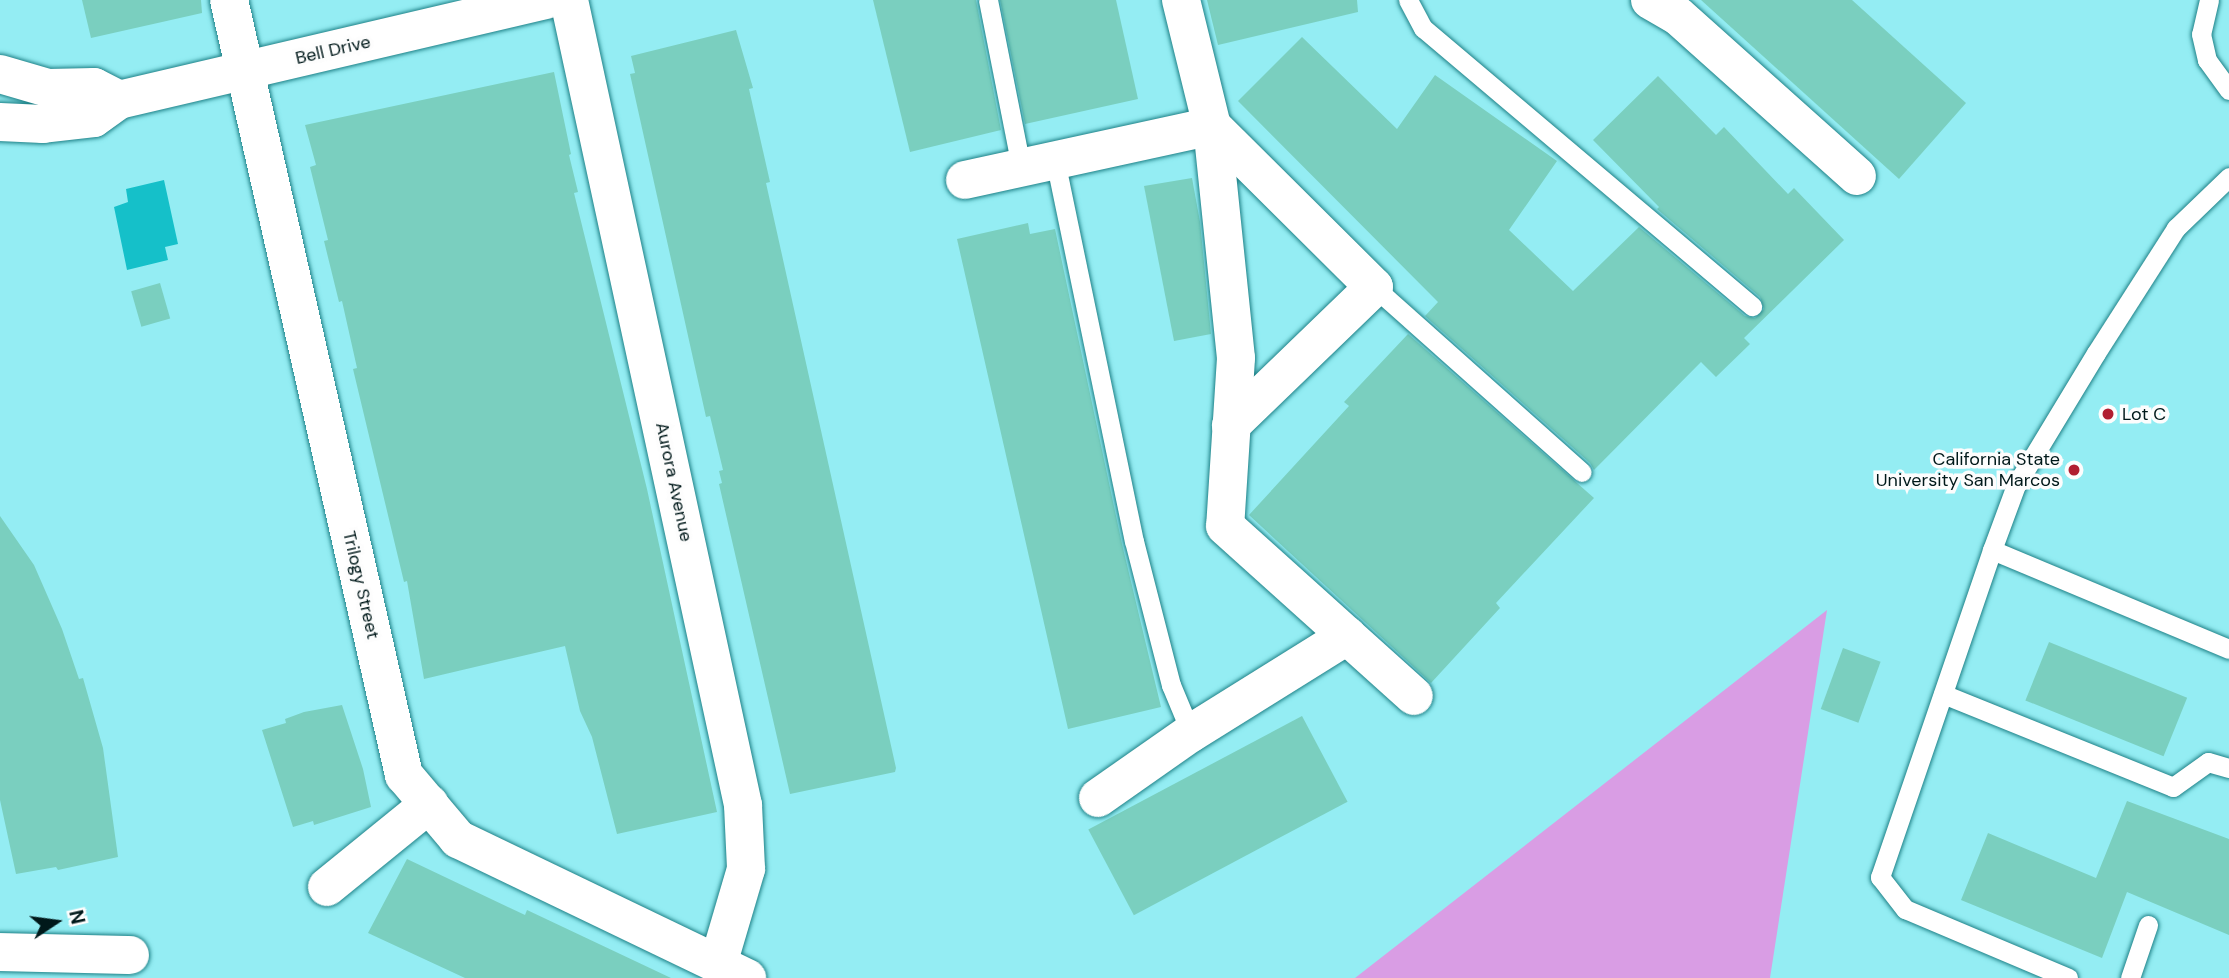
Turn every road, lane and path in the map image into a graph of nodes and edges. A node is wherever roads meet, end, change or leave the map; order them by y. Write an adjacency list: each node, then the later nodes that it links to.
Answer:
1 (229, 0): 9 (street, Trilogy Street)
2 (546, 0): 9 (street, Bell Drive)
3 (569, 0): 36 (street, Aurora Avenue)
4 (988, 0): 15 (lane)
5 (1181, 0): 14 (street)
6 (1408, 0): 20 (lane)
7 (1650, 0): 16 (street)
8 (2209, 0): 11 (lane)
9 (245, 71): 12 (street, Bell Drive); 31 (street, Trilogy Street)
10 (0, 74): 12 (street)
11 (2229, 90)
12 (119, 100): 13 (street, Bell Drive)
13 (0, 122)
14 (1212, 126): 15 (street); 19 (street); 21 (street)
15 (1038, 164): 18 (street); 28 (lane)
16 (1857, 176)
17 (2229, 177): 23 (lane)
18 (965, 180)
19 (1374, 287): 21 (street); 22 (lane)
20 (1752, 306)
21 (1231, 425): 24 (street)
22 (1583, 471)
23 (1992, 550): 25 (lane); 26 (lane)
24 (1347, 636): 27 (street); 28 (street)
25 (2229, 649)
26 (1943, 694): 29 (lane); 37 (lane)
27 (1414, 696)
28 (1191, 733): 30 (street)
29 (2229, 768)
30 (1098, 798)
31 (429, 804): 32 (street); 36 (street, Trilogy Street)
32 (327, 887)
33 (2148, 925): 38 (lane)
34 (0, 952): 35 (street)
35 (130, 955)
36 (733, 971)
37 (2068, 978)
38 (2130, 978)

